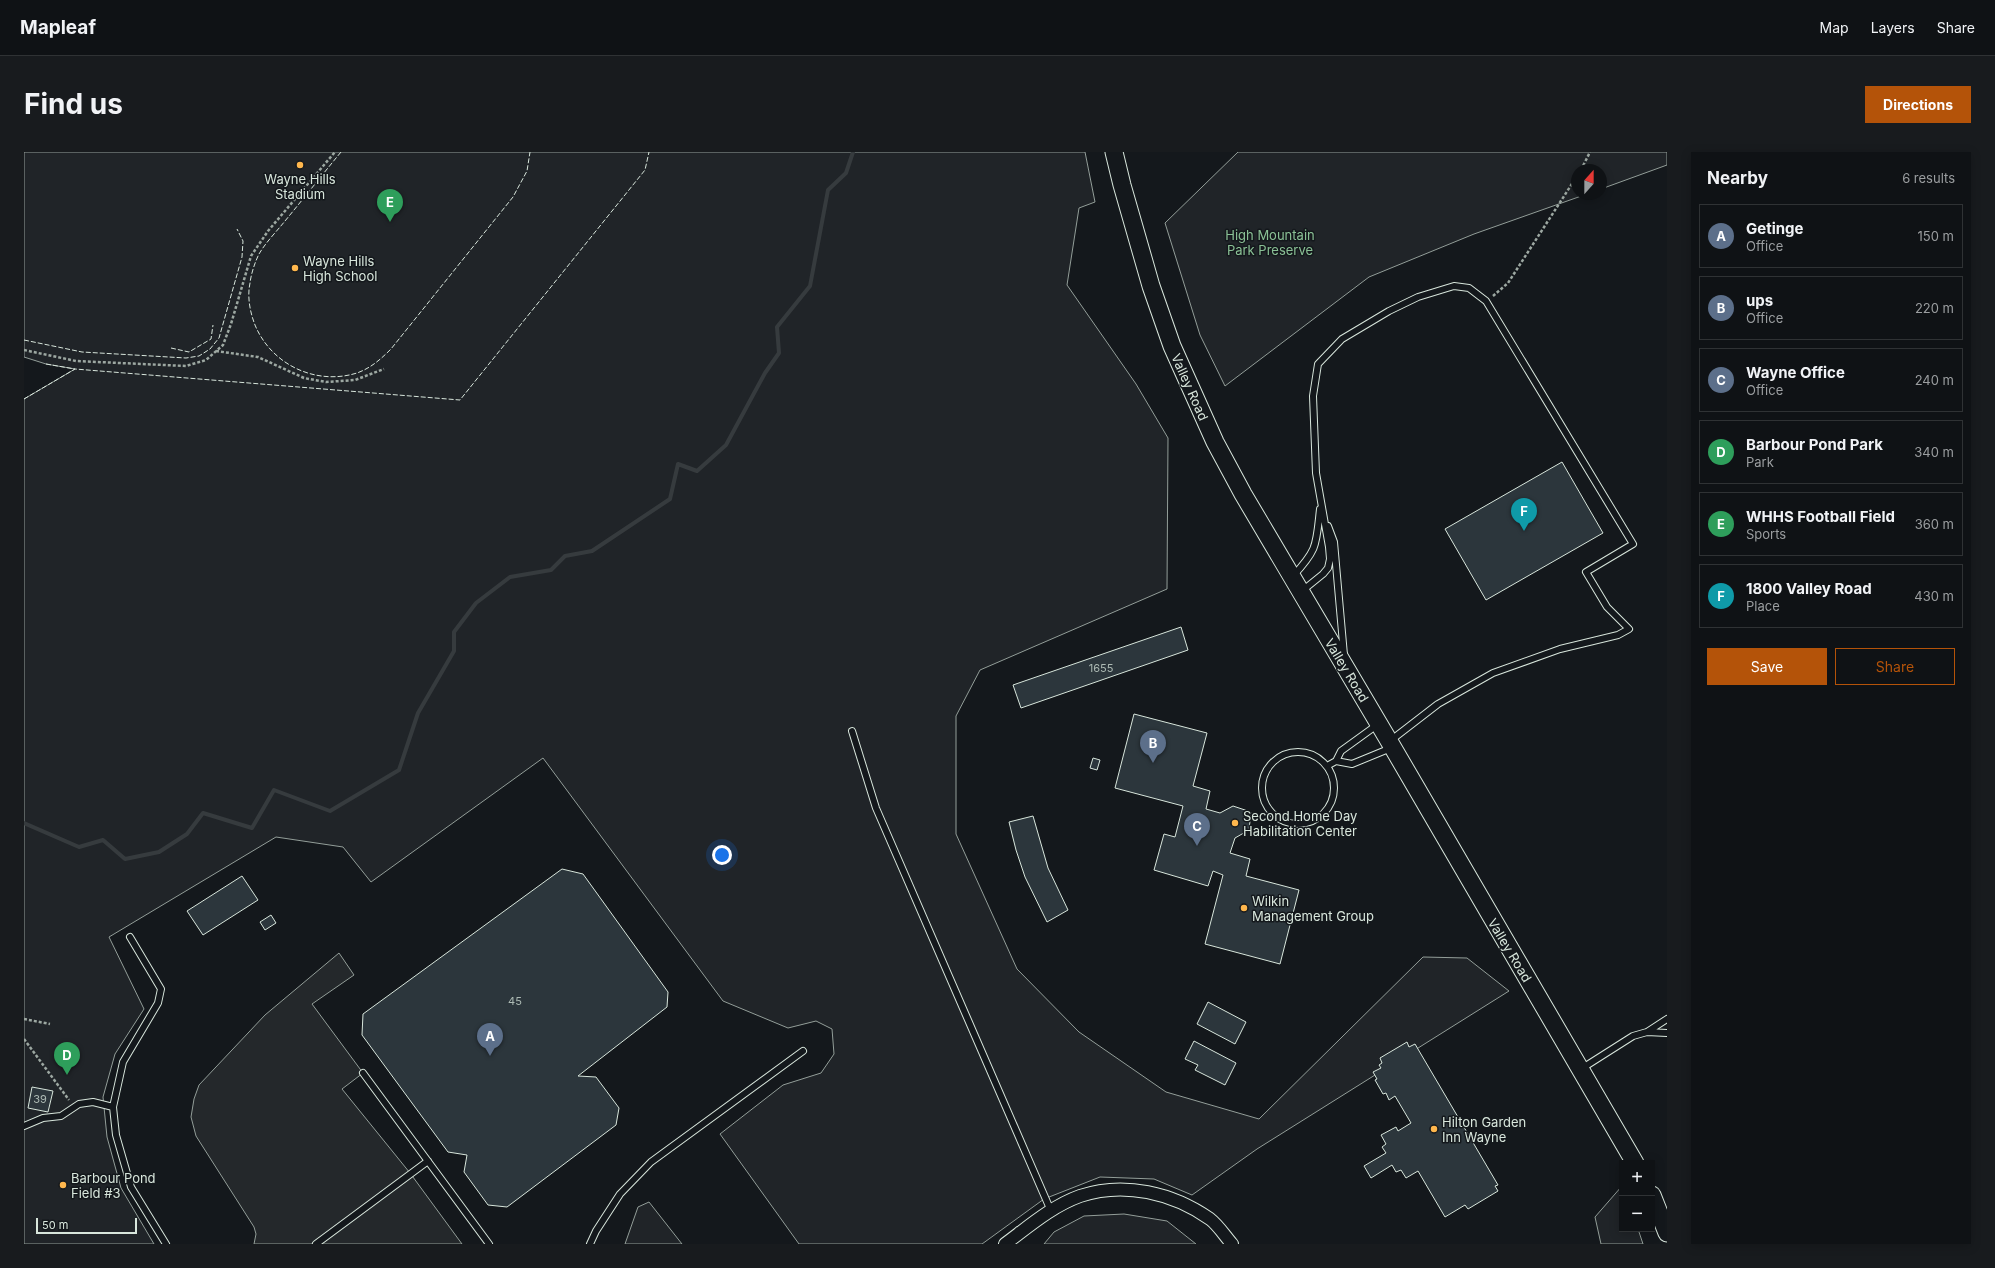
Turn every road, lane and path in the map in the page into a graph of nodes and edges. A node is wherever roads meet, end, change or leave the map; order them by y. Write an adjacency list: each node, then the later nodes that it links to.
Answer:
1 (335, 152): 8 (path)
2 (1114, 152): 11 (main road, Valley Road)
3 (1590, 152): 4 (path)
4 (1584, 164)
5 (1571, 185): 6 (path)
6 (1486, 301): 10 (lane); 15 (lane)
7 (24, 350): 8 (path)
8 (216, 351): 9 (path)
9 (384, 369)
10 (1321, 504): 11 (lane); 11 (lane); 12 (lane)
11 (1297, 584): 12 (main road, Valley Road)
12 (1344, 667): 13 (main road, Valley Road)
13 (1379, 724): 15 (main road, Valley Road); 16 (lane)
14 (852, 731): 34 (lane)
15 (1391, 744): 16 (lane); 26 (main road, Valley Road)
16 (1336, 761): 17 (lane)
17 (1327, 766): 17 (lane)
18 (130, 937): 29 (lane)
19 (24, 1019): 21 (path)
20 (1667, 1019): 22 (lane)
21 (50, 1024)
22 (1647, 1032): 23 (lane); 26 (lane)
23 (1667, 1033)
24 (24, 1039): 28 (path)
25 (803, 1051): 39 (lane)
26 (1581, 1068): 32 (main road, Valley Road)
27 (363, 1073): 31 (lane)
28 (71, 1102)
29 (113, 1107): 30 (lane); 36 (lane)
30 (24, 1126)
31 (428, 1160): 37 (lane); 38 (lane)
32 (1633, 1160)
33 (1652, 1196): 35 (main road)
34 (1051, 1211): 40 (street); 41 (street)
35 (1667, 1233)
36 (166, 1244)
37 (316, 1244)
38 (489, 1244)
39 (590, 1244)
40 (1005, 1244)
41 (1232, 1244)

